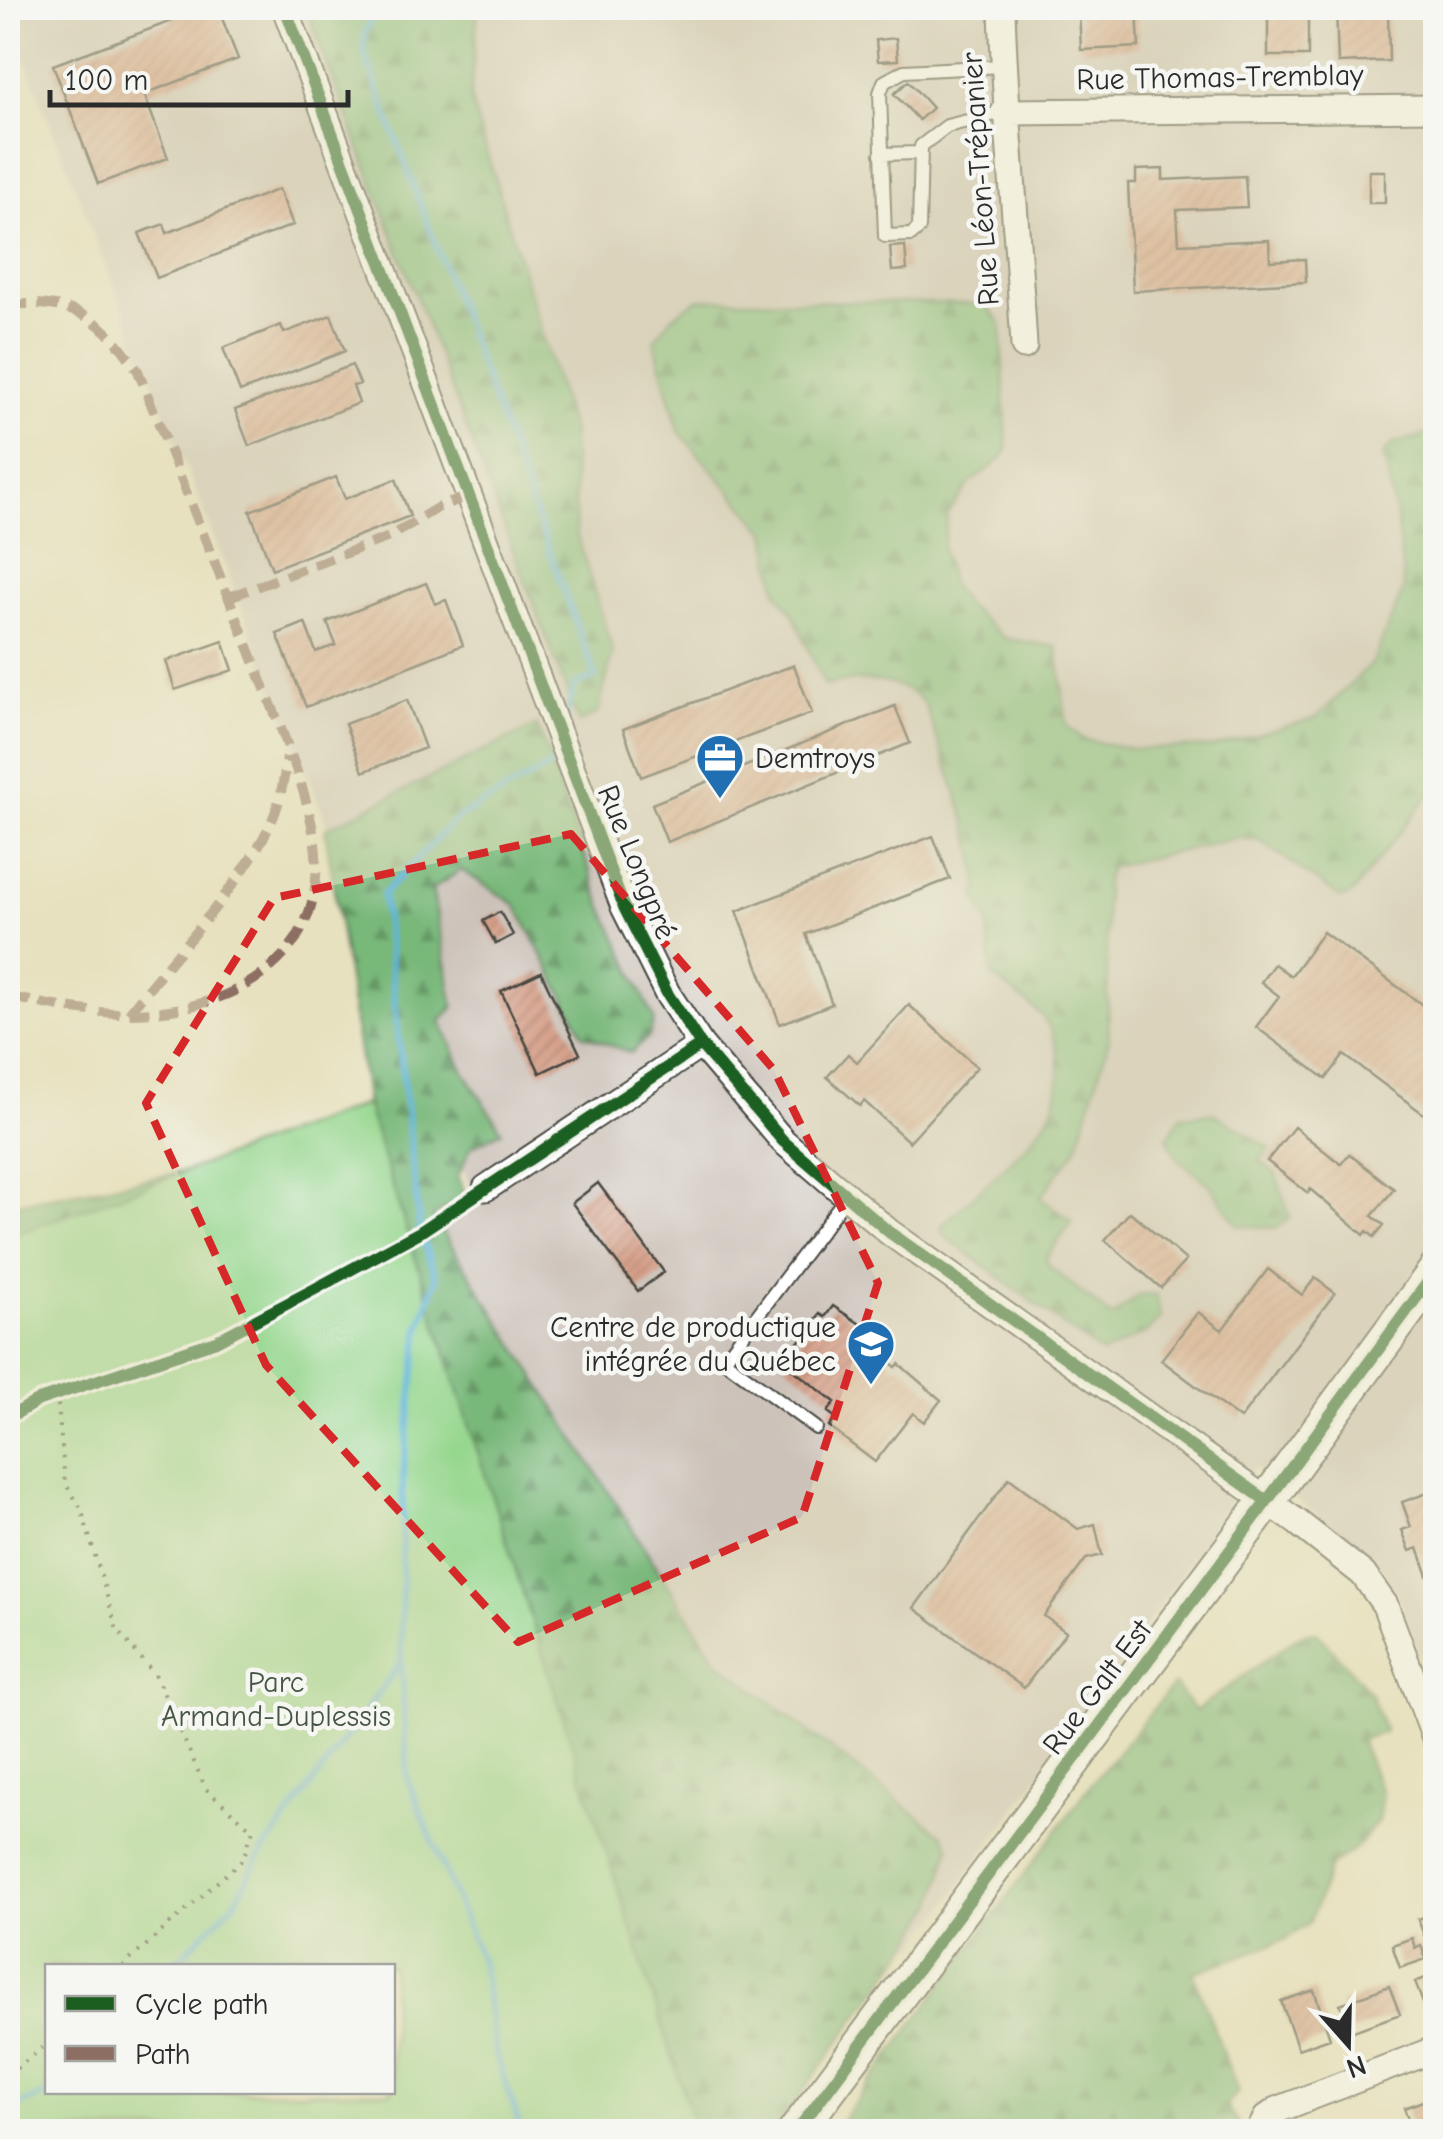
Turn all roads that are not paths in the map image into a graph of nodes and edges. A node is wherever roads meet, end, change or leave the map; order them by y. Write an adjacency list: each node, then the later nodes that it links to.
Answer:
1 (285, 8): 9 (street, Rue Longpré)
2 (1002, 8): 3 (street, Rue Léon-Trépanier)
3 (1003, 66): 5 (street, Rue Léon-Trépanier); 7 (lane)
4 (1436, 108): 5 (street, Rue Thomas-Tremblay)
5 (1004, 112): 6 (lane); 8 (street, Rue Léon-Trépanier)
6 (918, 153): 7 (lane); 7 (lane)
7 (881, 154)
8 (1024, 346)
9 (701, 1046): 10 (street); 11 (street, Rue Longpré)
10 (486, 1188)
11 (847, 1196): 13 (lane); 14 (street, Rue Longpré)
12 (1436, 1271): 14 (street, Rue Galt Est)
13 (816, 1428)
14 (1268, 1501): 15 (street, Rue Longpré); 18 (street, Rue Galt Est)
15 (1436, 1741)
16 (1436, 2049): 17 (street)
17 (1259, 2130)
18 (796, 2132)

